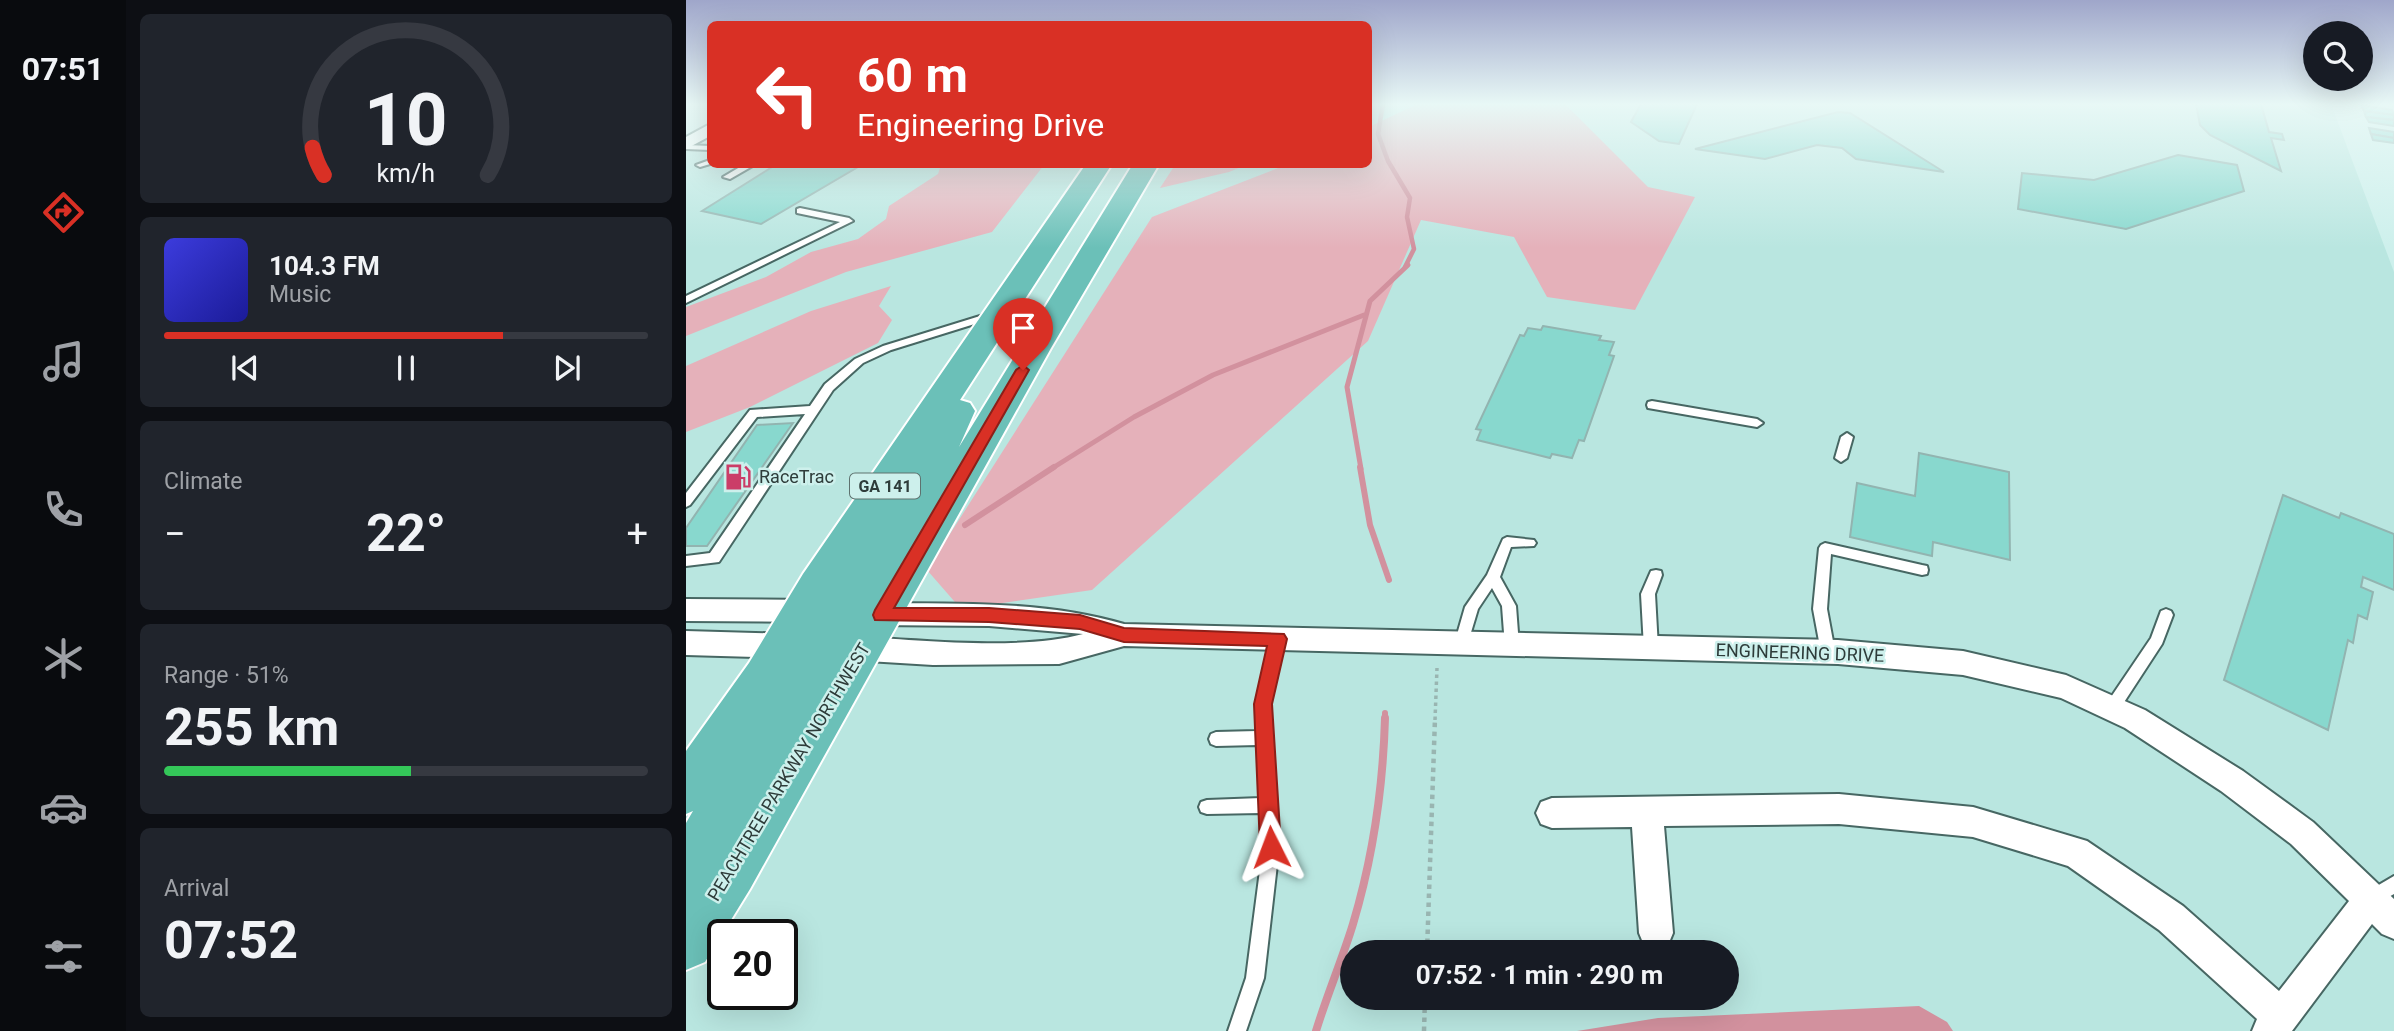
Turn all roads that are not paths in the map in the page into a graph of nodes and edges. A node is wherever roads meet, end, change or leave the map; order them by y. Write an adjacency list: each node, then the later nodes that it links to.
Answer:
1 (707, 163): 2 (lane)
2 (700, 165)
3 (744, 168): 6 (lane)
4 (1096, 168): 9 (highway)
5 (1144, 168): 23 (highway, PEACHTREE PARKWAY NORTHWEST / GA 141)
6 (727, 177)
7 (800, 211): 8 (lane)
8 (686, 300)
9 (1000, 312): 11 (lane); 23 (highway)
10 (1652, 405): 12 (lane)
11 (814, 410): 15 (lane); 17 (lane)
12 (1758, 423)
13 (1847, 437): 14 (lane)
14 (1841, 458)
15 (686, 502)
16 (1530, 543): 20 (lane)
17 (686, 561)
18 (1922, 570): 30 (lane)
19 (1656, 575): 29 (lane)
20 (1493, 576): 27 (lane); 28 (lane)
21 (686, 610): 23 (street, ENGINEERING DRIVE)
22 (2166, 615): 31 (lane)
23 (832, 630): 24 (street, ENGINEERING DRIVE); 24 (street, ENGINEERING DRIVE); 26 (street, ENGINEERING DRIVE); 34 (highway, PEACHTREE PARKWAY NORTHWEST / GA 141); 39 (highway); 42 (highway, PEACHTREE PARKWAY NORTHWEST / GA 141)
24 (1124, 635): 25 (street, ENGINEERING DRIVE)
25 (1278, 639): 27 (street, ENGINEERING DRIVE); 32 (lane)
26 (686, 643)
27 (1461, 645): 28 (street, ENGINEERING DRIVE)
28 (1512, 646): 29 (street, ENGINEERING DRIVE)
29 (1651, 649): 30 (street, ENGINEERING DRIVE)
30 (1828, 652): 31 (street, ENGINEERING DRIVE)
31 (2112, 708): 40 (street, ENGINEERING DRIVE)
32 (1265, 738): 33 (lane); 35 (lane)
33 (1216, 739)
34 (686, 791)
35 (1269, 805): 36 (lane); 44 (lane)
36 (1207, 807)
37 (1647, 811): 38 (street); 41 (street); 43 (street)
38 (1552, 813)
39 (686, 870)
40 (2386, 902): 43 (street)
41 (1656, 933)
42 (686, 943)
43 (2276, 1024)
44 (1237, 1031)

